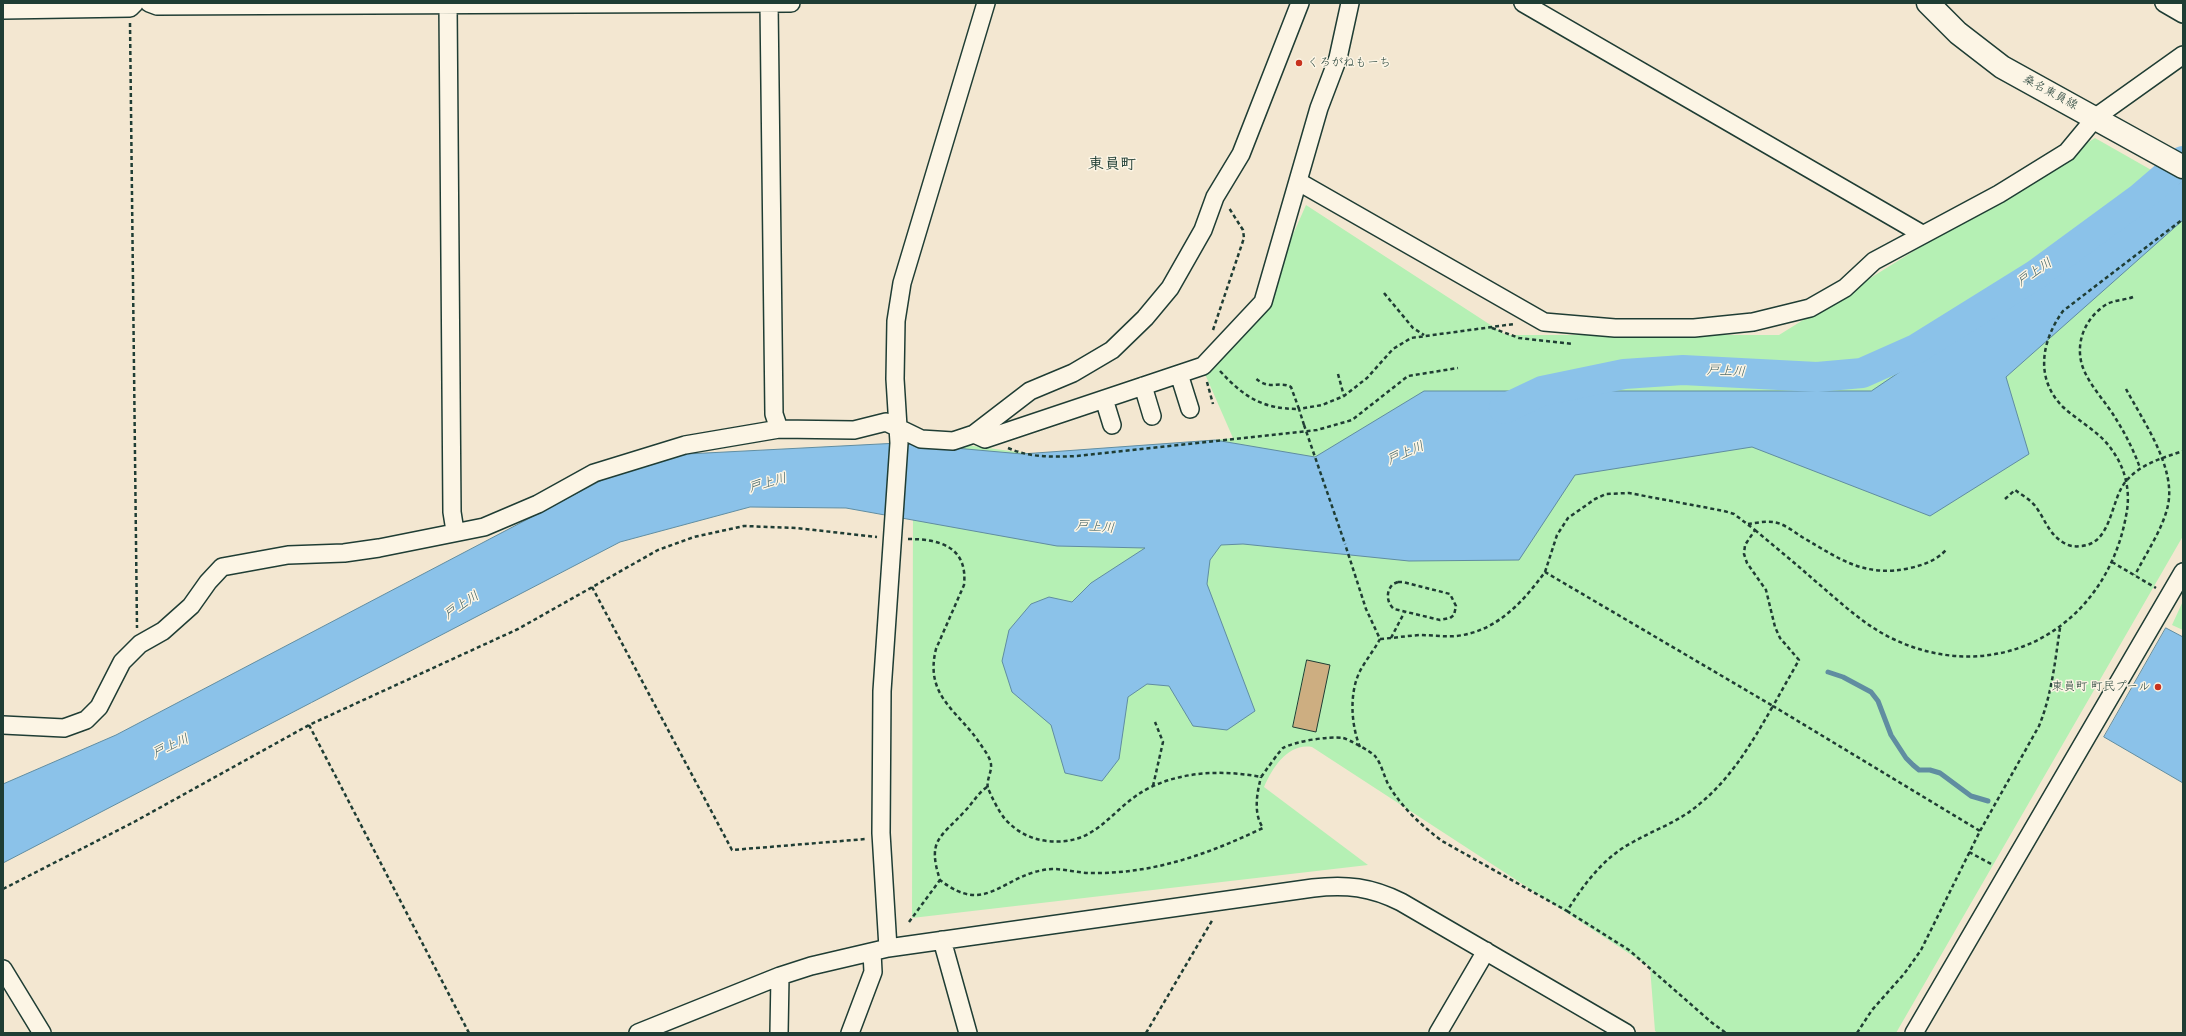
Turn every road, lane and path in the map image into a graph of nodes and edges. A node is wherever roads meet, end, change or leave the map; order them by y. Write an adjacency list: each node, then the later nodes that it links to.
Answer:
1 (150, 3): 10 (street)
2 (769, 3): 3 (street); 10 (street); 40 (street)
3 (791, 3)
4 (984, 3): 41 (street)
5 (1300, 3): 42 (street)
6 (1350, 3): 17 (street)
7 (1523, 3): 19 (street)
8 (1928, 3): 15 (main road, 桑名東員線)
9 (2164, 3): 13 (street)
10 (448, 5): 50 (street)
11 (133, 6): 12 (street); 63 (path)
12 (3, 10)
13 (2183, 14)
14 (2183, 55): 15 (street)
15 (2096, 117): 16 (main road, 桑名東員線); 19 (street)
16 (2183, 167)
17 (1299, 182): 22 (street); 27 (street)
18 (2183, 219): 46 (path)
19 (1922, 234): 22 (street)
20 (1384, 293): 24 (path)
21 (2133, 297): 45 (path)
22 (1540, 319): 23 (path)
23 (1491, 328): 24 (path); 25 (path)
24 (1425, 335): 33 (path)
25 (1573, 344)
26 (1458, 368): 42 (path)
27 (1179, 374): 31 (street); 36 (street)
28 (1205, 374): 35 (path)
29 (1338, 374): 33 (path)
30 (1254, 377): 37 (path)
31 (1143, 386): 34 (street); 38 (street)
32 (2126, 389): 44 (path)
33 (1344, 396): 37 (path)
34 (1104, 399): 39 (street); 42 (street)
35 (1213, 404)
36 (1190, 409)
37 (1299, 409): 62 (path, bridge)
38 (1152, 416)
39 (1112, 425)
40 (779, 429): 41 (street); 50 (street)
41 (899, 436): 42 (street); 51 (street)
42 (980, 437)
43 (2183, 451): 44 (path)
44 (2162, 458): 45 (path); 56 (path)
45 (2140, 468): 46 (path)
46 (2127, 480): 47 (path); 53 (path)
47 (2005, 499)
48 (1748, 524): 49 (path); 52 (path); 54 (path)
49 (1755, 530): 60 (path); 64 (path)
50 (455, 531): 63 (street)
51 (892, 533): 58 (path); 71 (path); 73 (street)
52 (1947, 549)
53 (2112, 562): 56 (path); 60 (path)
54 (1545, 572): 61 (path); 64 (path)
55 (2183, 572): 97 (street)
56 (2135, 575): 57 (path)
57 (2144, 580)
58 (592, 587): 66 (path); 73 (path)
59 (1404, 613): 59 (path); 61 (path)
60 (2060, 628): 72 (path)
61 (1390, 638): 62 (path)
62 (1380, 639): 68 (path)
63 (140, 644): 67 (street)
64 (1773, 706): 72 (path); 79 (path)
65 (1155, 722): 70 (path)
66 (309, 725): 77 (path); 87 (path)
67 (3, 726)
68 (1360, 748): 69 (path); 79 (path)
69 (1261, 777): 70 (path); 76 (path)
70 (1152, 786): 71 (path)
71 (987, 787): 76 (path)
72 (1980, 831): 74 (path)
73 (881, 838): 82 (street)
74 (1969, 852): 75 (path); 96 (path)
75 (1985, 860)
76 (940, 880): 80 (path)
77 (3, 889)
78 (1218, 901): 81 (street); 83 (street); 92 (path)
79 (1567, 911): 95 (path)
80 (909, 922)
81 (942, 940): 82 (street); 91 (street)
82 (880, 950): 85 (street); 90 (street)
83 (1486, 951): 93 (street); 94 (street)
84 (3, 969): 86 (street)
85 (780, 976): 88 (street); 89 (street)
86 (42, 1033)
87 (469, 1033)
88 (638, 1033)
89 (779, 1033)
90 (850, 1033)
91 (968, 1033)
92 (1146, 1033)
93 (1438, 1033)
94 (1626, 1033)
95 (1726, 1033)
96 (1857, 1033)
97 (1914, 1033)

